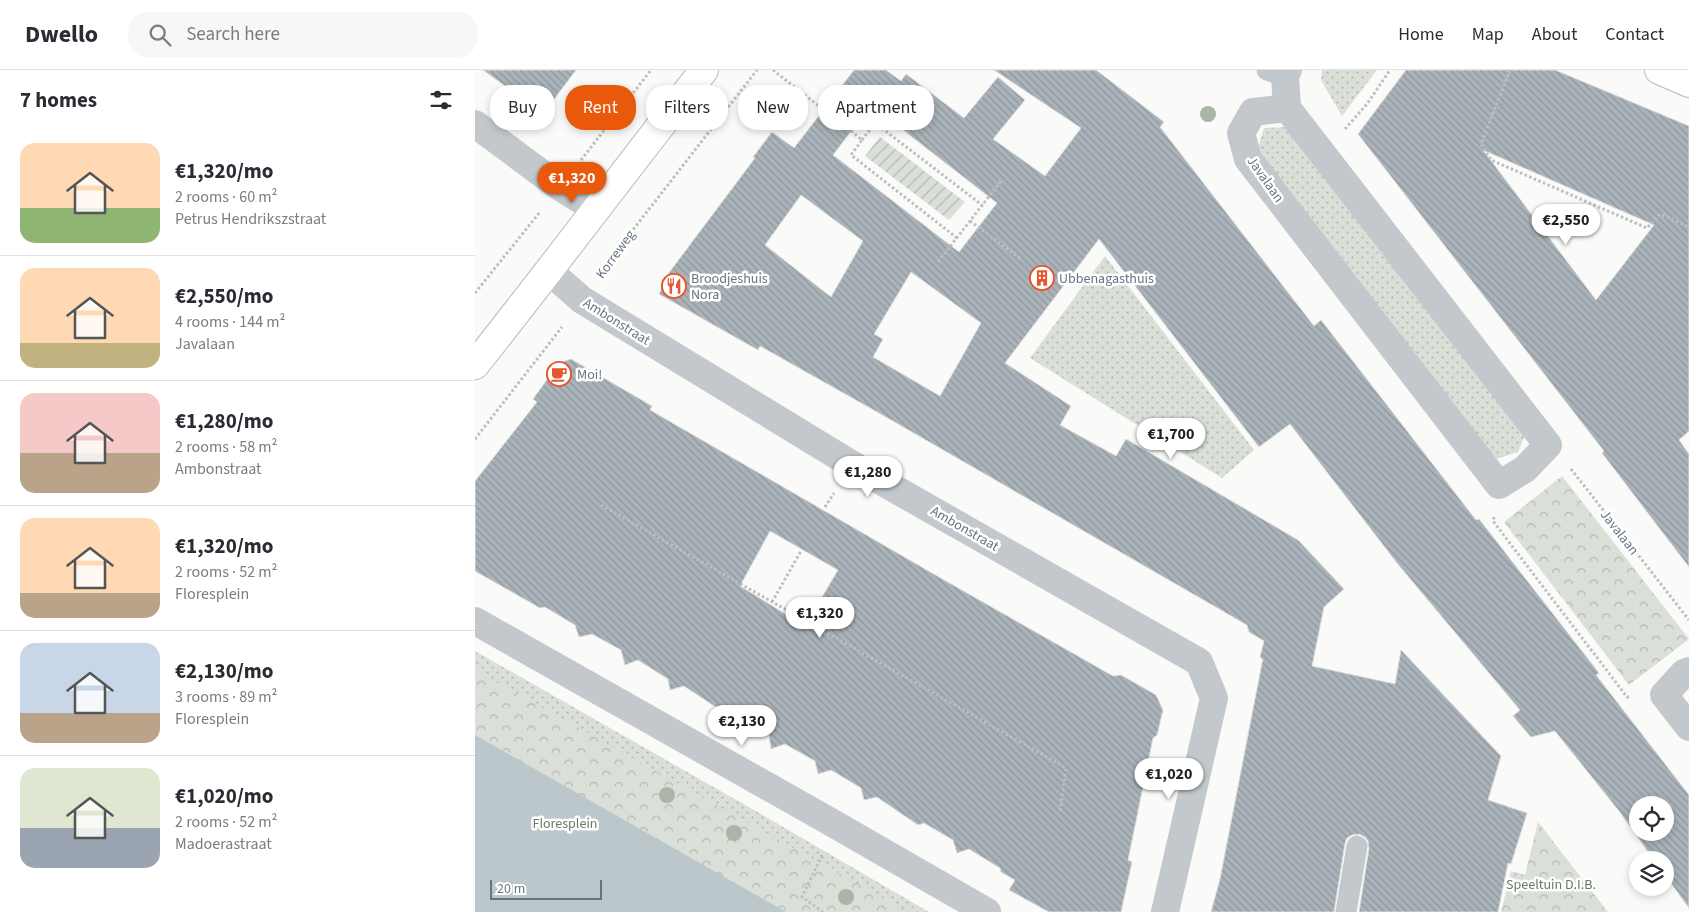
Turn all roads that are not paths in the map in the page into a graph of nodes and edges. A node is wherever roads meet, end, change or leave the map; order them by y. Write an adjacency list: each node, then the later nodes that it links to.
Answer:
1 (704, 70): 7 (street)
2 (1659, 70): 4 (street)
3 (1280, 72): 5 (street)
4 (1689, 83)
5 (1287, 108): 5 (street, Javalaan)
6 (475, 124): 7 (street)
7 (595, 209): 8 (street)
8 (549, 272): 9 (street); 15 (street, Ambonstraat)
9 (475, 366)
10 (475, 621): 14 (street)
11 (1689, 671): 12 (street)
12 (1689, 727)
13 (1357, 846): 16 (lane)
14 (987, 912)
15 (1165, 912)
16 (1346, 912)

